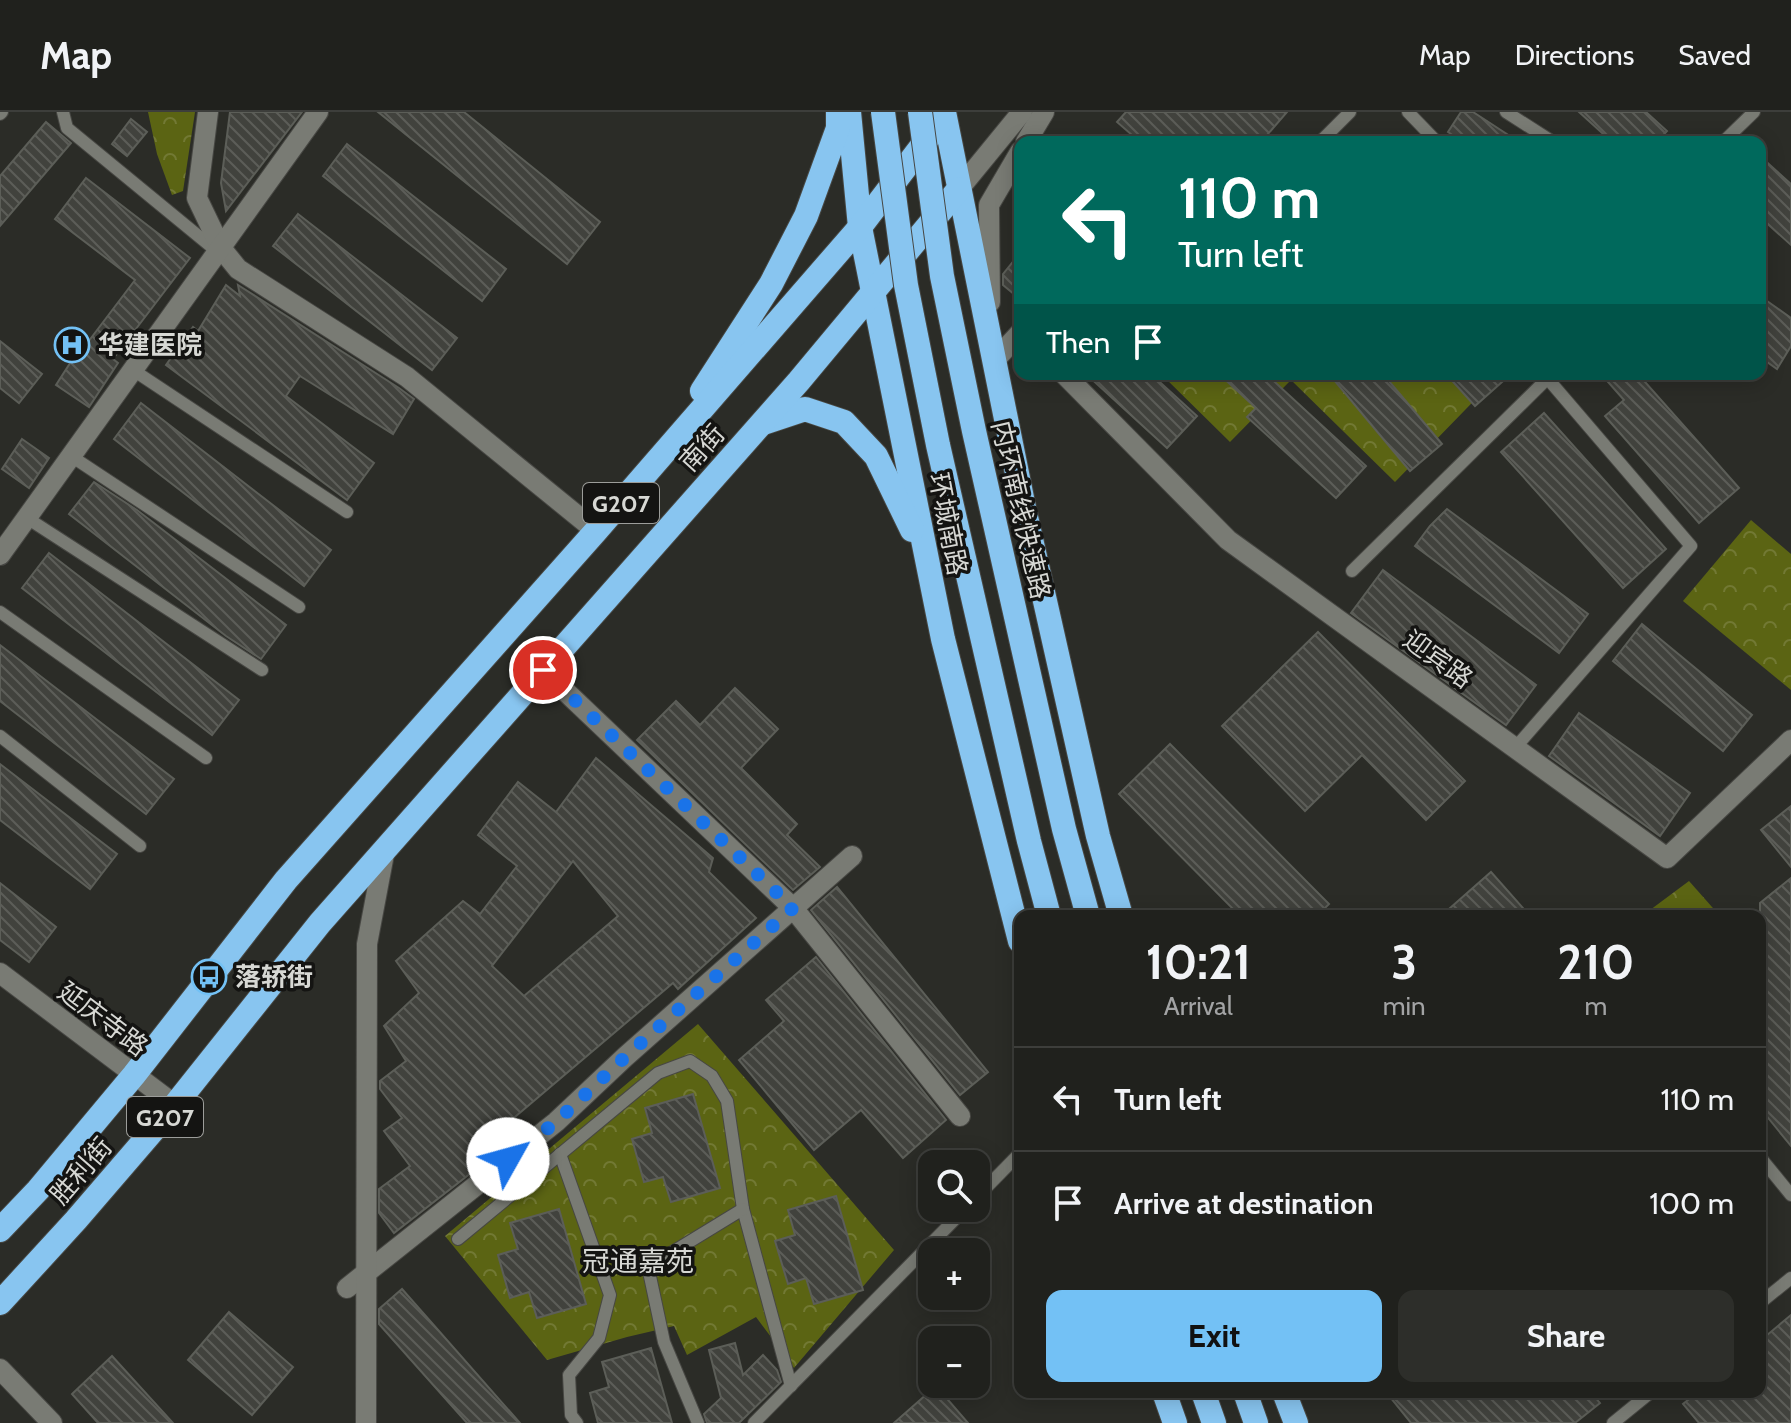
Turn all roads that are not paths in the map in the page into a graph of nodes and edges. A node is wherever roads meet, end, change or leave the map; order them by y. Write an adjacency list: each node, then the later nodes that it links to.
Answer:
1 (63, 112): 22 (lane)
2 (208, 112): 22 (street)
3 (318, 112): 22 (street)
4 (838, 112): 32 (highway)
5 (849, 112): 21 (highway, 环城南路)
6 (883, 112): 51 (highway, bridge)
7 (1022, 112): 20 (street, 南街)
8 (1044, 112): 14 (street)
9 (1350, 112): 15 (lane)
10 (1408, 112): 16 (lane)
11 (1506, 112): 17 (lane)
12 (1754, 112): 18 (lane)
13 (939, 113): 20 (highway); 21 (highway, 南街 / G207); 52 (highway, 内环南线快速路, bridge)
14 (1030, 136)
15 (1326, 136)
16 (1431, 136)
17 (1544, 136)
18 (1729, 136)
19 (1014, 162): 25 (street)
20 (959, 189): 23 (highway, 南街 / G207); 25 (highway)
21 (860, 227): 23 (highway, 环城南路); 32 (highway, 南街 / G207)
22 (219, 250): 26 (street); 35 (street)
23 (873, 292): 30 (highway, 南街 / G207); 37 (highway, 环城南路)
24 (1014, 337): 25 (street)
25 (992, 352): 53 (highway)
26 (133, 370): 31 (street); 33 (lane)
27 (1070, 380): 45 (street, 迎宾路)
28 (1546, 380): 38 (lane)
29 (1553, 380): 45 (lane)
30 (761, 424): 37 (highway); 42 (highway, 南街 / G207)
31 (71, 456): 34 (street); 39 (lane)
32 (654, 465): 35 (highway, 南街 / G207)
33 (347, 512)
34 (27, 518): 36 (street); 41 (lane)
35 (596, 531): 57 (highway, 南街 / G207)
36 (0, 555)
37 (927, 561): 54 (highway, 环城南路)
38 (1352, 571)
39 (299, 607)
40 (0, 612): 46 (lane)
41 (262, 670)
42 (543, 670): 48 (highway, 南街 / G207); 50 (street)
43 (0, 736): 47 (lane)
44 (1791, 740): 45 (street, 迎宾路)
45 (1515, 748)
46 (206, 758)
47 (140, 846)
48 (385, 849): 55 (highway, 南街 / G207); 69 (street)
49 (852, 856): 50 (street)
50 (793, 908): 59 (street); 69 (street)
51 (1047, 910)
52 (1086, 910)
53 (1119, 910)
54 (1014, 917)
55 (320, 923): 58 (highway, 胜利街 / G207)
56 (0, 973): 57 (street, 延庆寺路)
57 (134, 1075): 58 (street, 延庆寺路); 67 (highway, 南街)
58 (175, 1105): 73 (highway, 胜利街 / G207)
59 (960, 1116)
60 (560, 1154): 65 (lane); 68 (lane); 83 (lane)
61 (1014, 1159): 63 (lane)
62 (1766, 1164): 64 (lane)
63 (990, 1184)
64 (1791, 1195)
65 (743, 1209): 75 (lane); 84 (lane)
66 (952, 1222): 75 (lane)
67 (0, 1230)
68 (458, 1239)
69 (366, 1272): 71 (street); 82 (street)
70 (1791, 1278): 72 (lane)
71 (347, 1288)
72 (1766, 1298)
73 (0, 1303)
74 (0, 1369): 81 (street)
75 (791, 1386): 85 (lane)
76 (1166, 1398): 86 (highway)
77 (1205, 1398): 87 (highway)
78 (1247, 1398): 88 (highway)
79 (1286, 1398): 89 (highway)
80 (1644, 1398): 90 (lane)
81 (52, 1423)
82 (366, 1423)
83 (577, 1423)
84 (698, 1423)
85 (754, 1423)
86 (1175, 1423)
87 (1214, 1423)
88 (1256, 1423)
89 (1296, 1423)
90 (1613, 1423)

